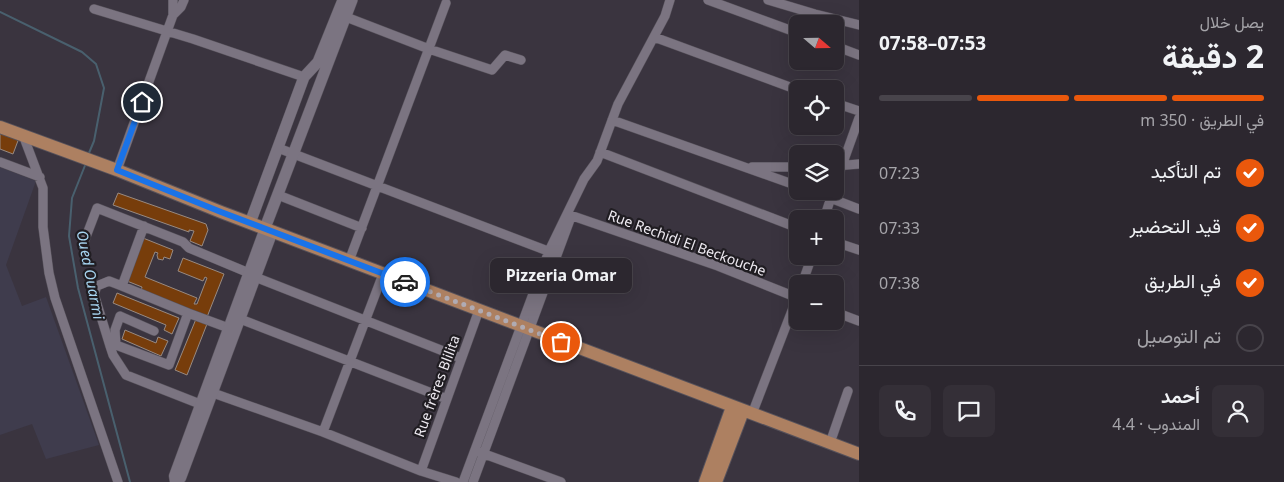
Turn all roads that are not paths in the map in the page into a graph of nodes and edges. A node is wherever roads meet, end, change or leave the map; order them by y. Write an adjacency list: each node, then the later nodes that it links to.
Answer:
1 (184, 0): 10 (street)
2 (343, 0): 20 (main road)
3 (352, 0): 11 (main road)
4 (670, 0): 15 (street)
5 (708, 0): 13 (street)
6 (768, 0): 12 (street)
7 (170, 1): 10 (street)
8 (446, 3): 16 (street)
9 (94, 9): 14 (street)
10 (172, 16): 14 (street)
11 (346, 16): 16 (street); 30 (main road)
12 (859, 24)
13 (789, 30)
14 (166, 32): 20 (street); 37 (street)
15 (654, 37): 21 (street); 24 (street)
16 (429, 49): 19 (street); 40 (street)
17 (844, 49): 18 (street)
18 (859, 55)
19 (521, 60)
20 (304, 77): 28 (main road)
21 (789, 87)
22 (844, 106): 23 (street)
23 (859, 111)
24 (612, 120): 29 (street); 36 (street)
25 (858, 122): 31 (street)
26 (0, 127): 27 (main road)
27 (23, 135): 37 (main road); 38 (street)
28 (278, 148): 30 (street); 45 (main road)
29 (600, 152): 44 (street); 46 (street)
30 (294, 153): 40 (street); 41 (main road)
31 (844, 153)
32 (0, 162): 38 (street)
33 (859, 164): 34 (street)
34 (844, 165)
35 (789, 166): 36 (street)
36 (747, 167): 39 (street)
37 (111, 168): 45 (main road)
38 (40, 177): 84 (street)
39 (789, 183)
40 (378, 184): 48 (street); 53 (street)
41 (278, 195): 48 (street); 49 (main road)
42 (842, 200): 43 (street)
43 (859, 209)
44 (569, 215): 53 (street); 58 (street, Rue Rechidi El Beckouche)
45 (250, 223): 49 (main road)
46 (789, 225)
47 (144, 226): 50 (street); 56 (street); 57 (street)
48 (362, 228): 54 (street)
49 (269, 230): 54 (main road); 56 (street)
50 (84, 242)
51 (844, 245): 52 (street)
52 (859, 250)
53 (553, 253): 66 (street)
54 (349, 261): 55 (main road)
55 (383, 274): 59 (main road); 65 (street)
56 (252, 275): 63 (street); 65 (street)
57 (122, 286): 60 (street); 69 (street)
58 (789, 294)
59 (479, 310): 66 (main road); 70 (street, Rue frères Blilita)
60 (188, 313): 67 (street); 69 (street)
61 (789, 313): 76 (street)
62 (844, 315): 64 (street)
63 (236, 318): 67 (street); 71 (street)
64 (859, 320)
65 (365, 321): 70 (street); 71 (street)
66 (526, 328): 76 (main road); 79 (street); 80 (street)
67 (232, 329): 73 (street); 75 (street)
68 (154, 331): 69 (street)
69 (113, 346): 75 (street)
70 (461, 358): 74 (street, Rue frères Blilita)
71 (350, 362): 74 (street); 77 (street)
72 (848, 391): 78 (street)
73 (213, 393): 75 (street); 77 (street)
74 (447, 399): 82 (street, Rue frères Blilita)
75 (204, 405): 85 (street)
76 (742, 410): 78 (main road); 90 (main road); 91 (main road)
77 (323, 432): 82 (street)
78 (830, 443): 81 (main road)
79 (474, 450): 80 (street); 87 (street)
80 (484, 454): 88 (street); 89 (street)
81 (859, 454)
82 (421, 471): 83 (street)
83 (441, 480): 86 (street)
84 (116, 481)
85 (175, 482)
86 (456, 482)
87 (463, 482)
88 (473, 482)
89 (561, 482)
90 (705, 482)
91 (716, 482)

